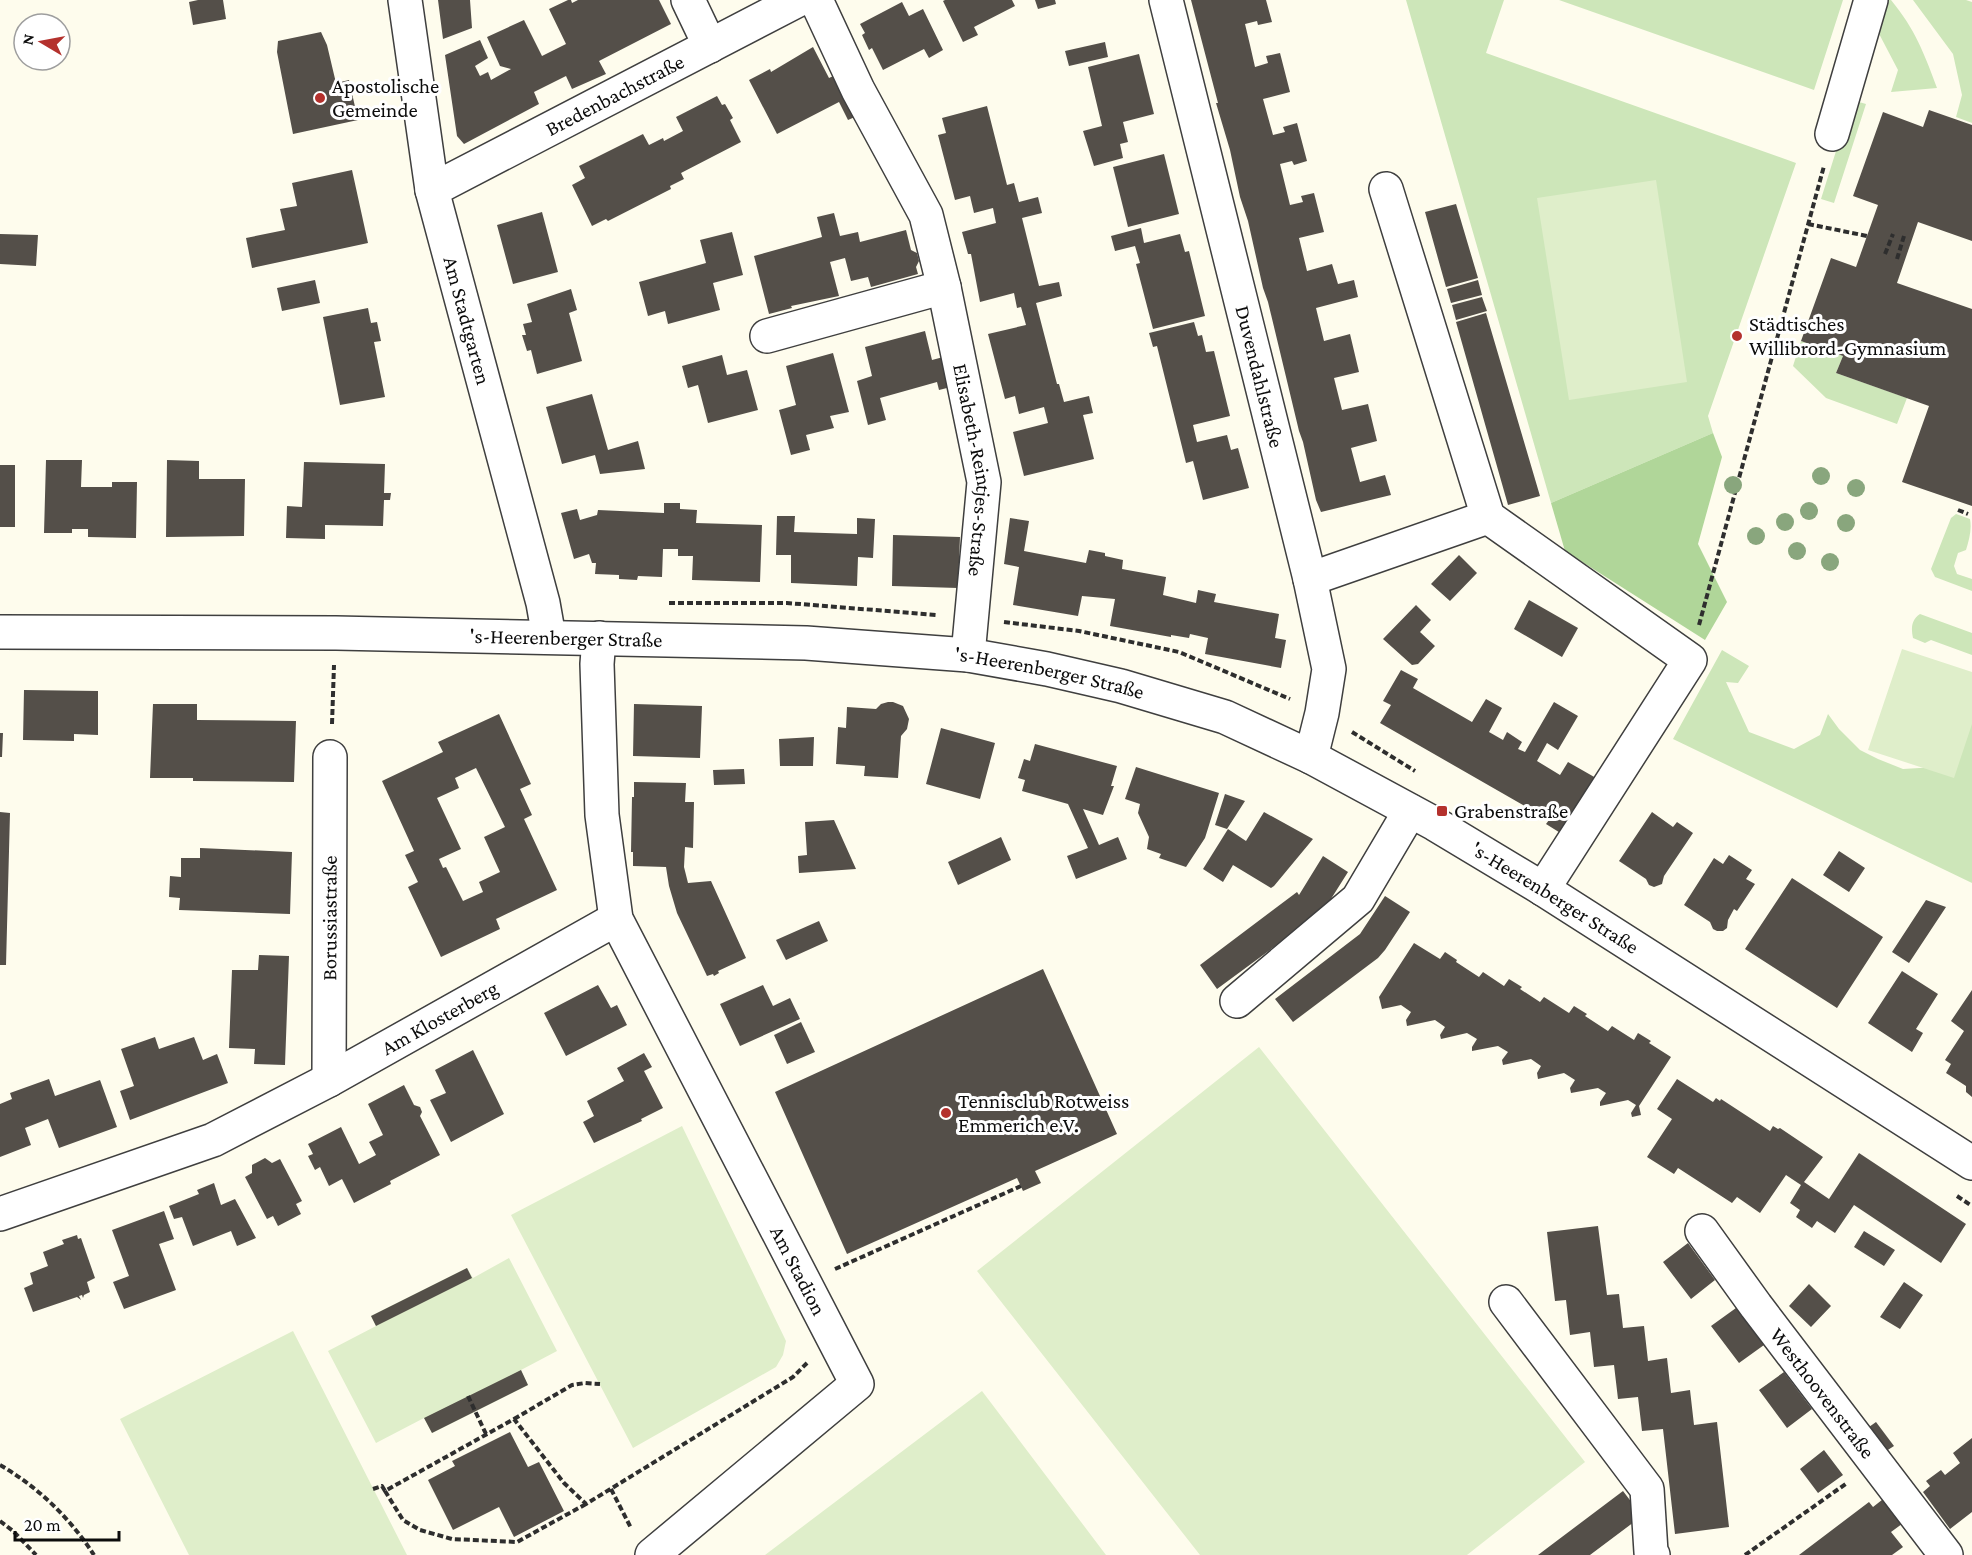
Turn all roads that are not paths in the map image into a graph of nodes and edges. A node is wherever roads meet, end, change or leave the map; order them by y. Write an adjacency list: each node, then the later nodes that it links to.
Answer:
1 (405, 0): 10 (street, Am Stadtgarten)
2 (688, 0): 7 (street)
3 (798, 0): 7 (street, Bredenbachstraße)
4 (816, 0): 11 (street, Elisabeth-Reintjes-Straße)
5 (1166, 0): 14 (street, Duvendahlstraße)
6 (1871, 0): 8 (street)
7 (710, 46): 10 (street, Bredenbachstraße)
8 (1832, 134)
9 (1386, 189): 13 (street)
10 (432, 190): 16 (street, Am Stadtgarten)
11 (944, 287): 12 (street); 18 (street, Elisabeth-Reintjes-Straße)
12 (767, 336)
13 (1488, 518): 14 (street); 22 (street)
14 (1310, 579): 20 (street, Duvendahlstraße)
15 (0, 632): 16 (street, 's-Heerenberger Straße)
16 (549, 637): 17 (street, 's-Heerenberger Straße)
17 (599, 638): 18 (street, 's-Heerenberger Straße); 23 (street)
18 (968, 655): 20 (street, 's-Heerenberger Straße)
19 (330, 757): 25 (street, Borussiastraße)
20 (1311, 757): 21 (street, 's-Heerenberger Straße)
21 (1410, 811): 22 (street, 's-Heerenberger Straße); 24 (street)
22 (1543, 889): 26 (street, 's-Heerenberger Straße)
23 (616, 920): 25 (street, Am Klosterberg); 30 (street, Am Stadion)
24 (1237, 1001)
25 (329, 1080): 27 (street, Am Klosterberg)
26 (1972, 1163)
27 (0, 1214)
28 (1702, 1230): 32 (street, Westhoovenstraße)
29 (1506, 1302): 31 (street)
30 (644, 1546)
31 (1650, 1554)
32 (1946, 1555)

